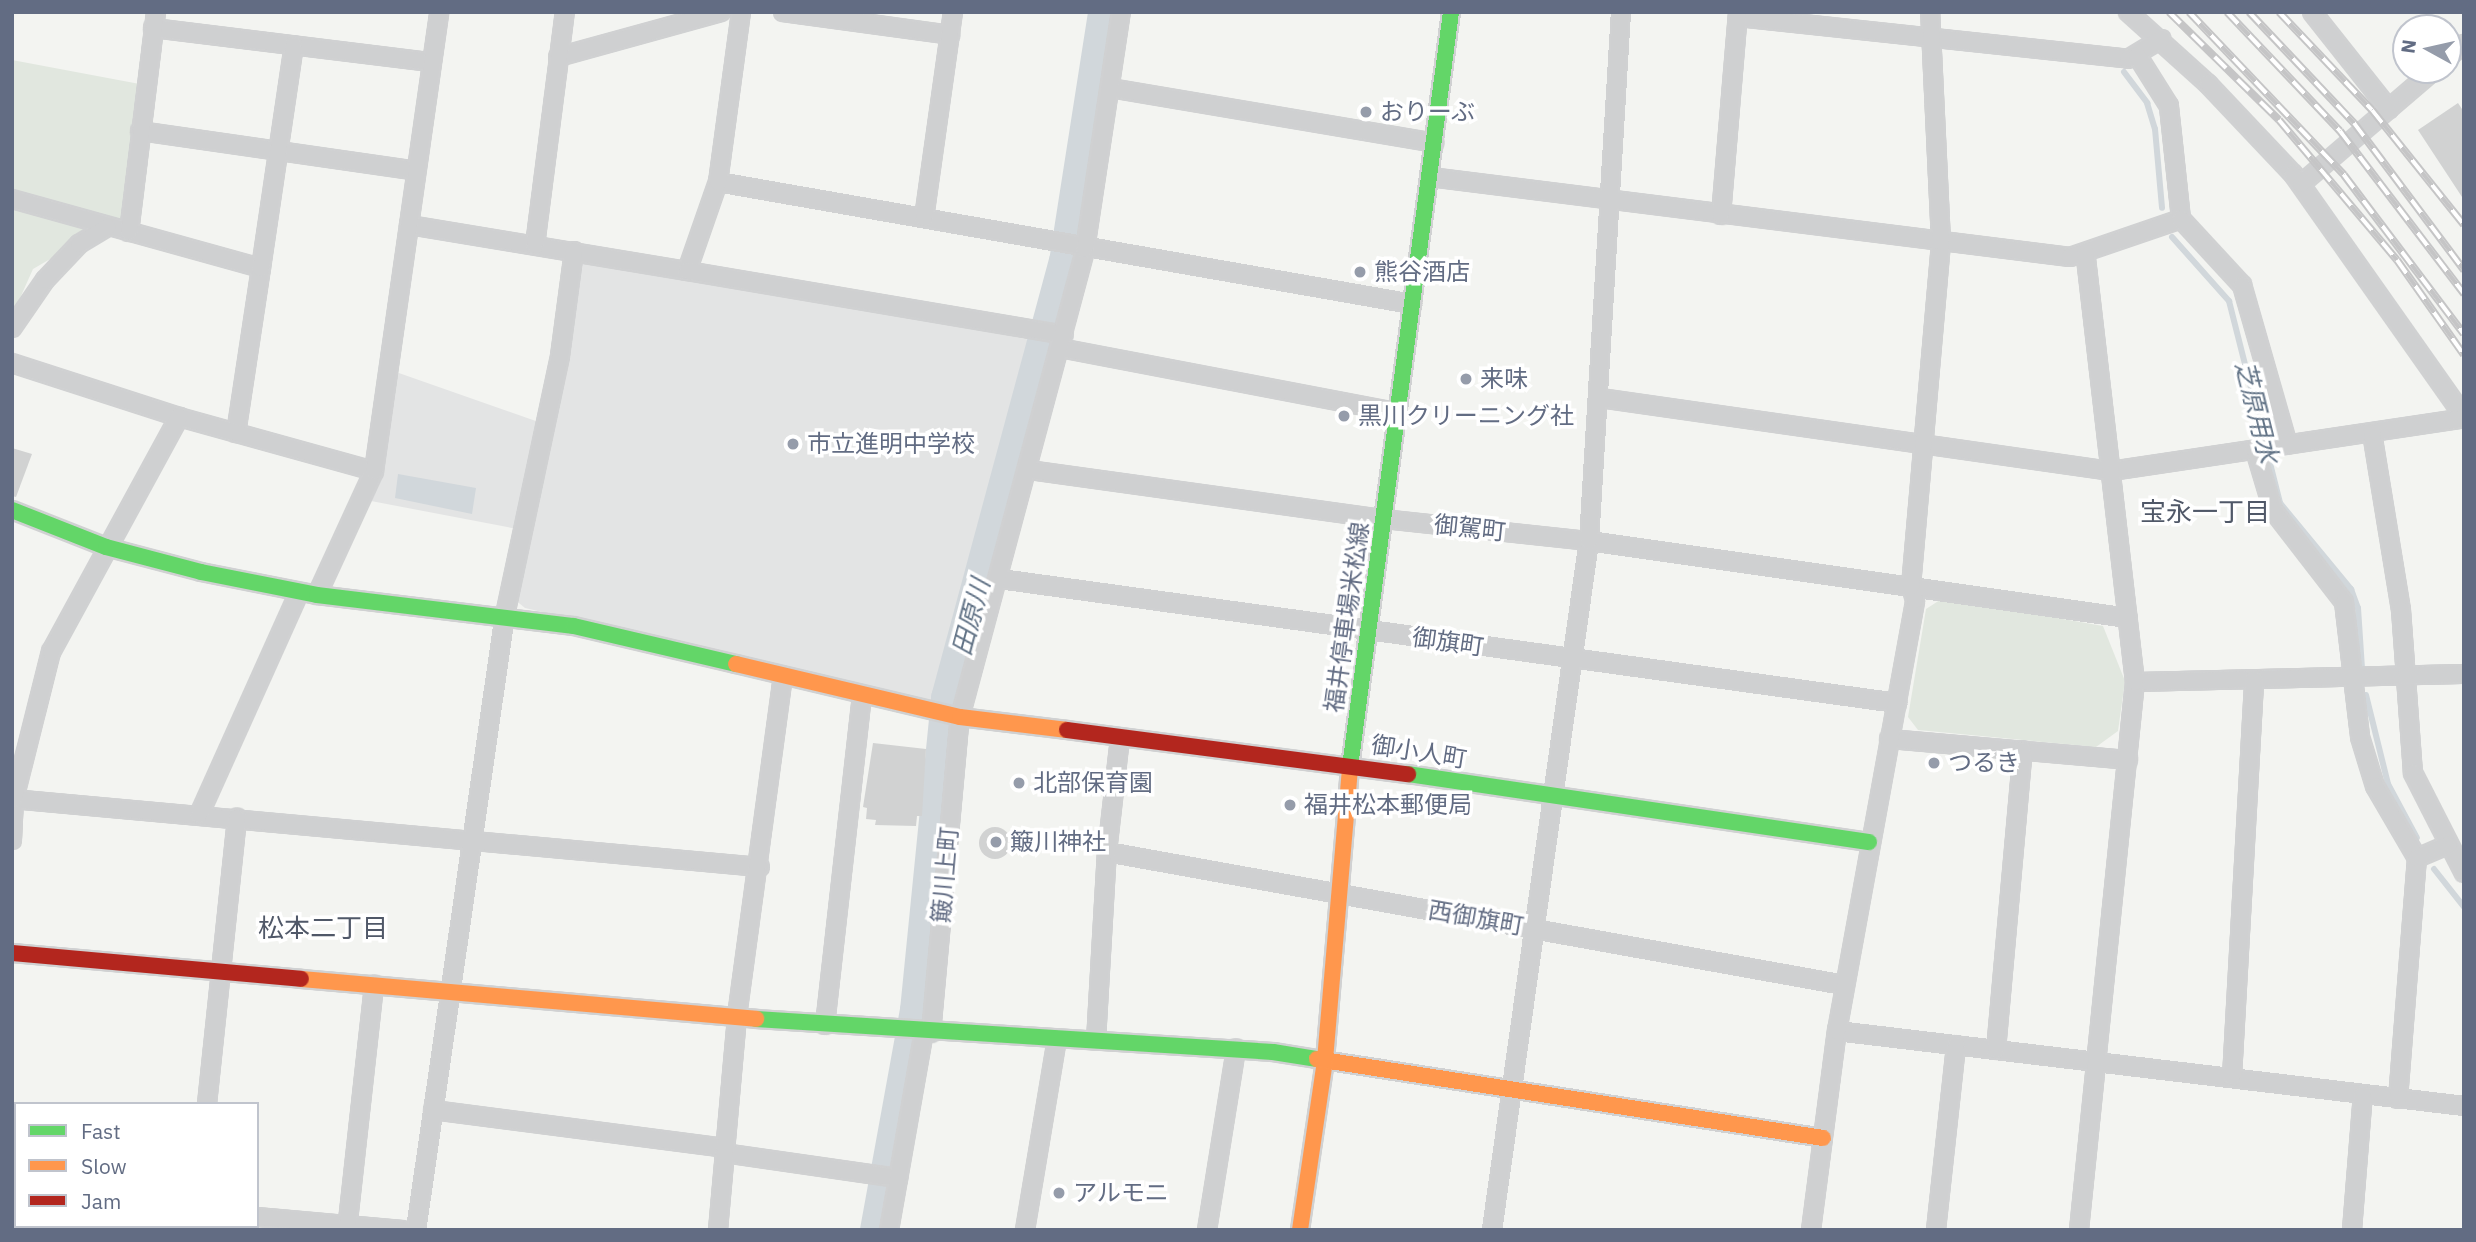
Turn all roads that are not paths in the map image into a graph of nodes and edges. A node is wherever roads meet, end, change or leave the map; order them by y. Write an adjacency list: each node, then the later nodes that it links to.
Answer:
1 (439, 12): 21 (street)
2 (565, 12): 20 (street)
3 (720, 12): 20 (street)
4 (741, 12): 30 (street)
5 (783, 12): 15 (street)
6 (953, 12): 15 (street)
7 (1121, 12): 23 (street, 簸川上町)
8 (1451, 12): 26 (street, 福井停車場米松線)
9 (1621, 12): 33 (street)
10 (1930, 12): 16 (street)
11 (2128, 12): 17 (street)
12 (2312, 12): 24 (street)
13 (1738, 15): 16 (street); 34 (street)
14 (155, 20): 18 (street); 25 (street)
15 (950, 35): 35 (street)
16 (1931, 37): 19 (street); 40 (street)
17 (2161, 39): 19 (street); 31 (street)
18 (294, 45): 21 (street); 27 (street)
19 (2137, 55): 36 (street)
20 (558, 57): 41 (street)
21 (432, 62): 28 (street)
22 (2418, 84): 24 (street)
23 (1110, 88): 26 (street); 42 (street, 簸川上町)
24 (2389, 109): 31 (street)
25 (140, 131): 27 (street); 39 (street)
26 (1434, 143): 29 (street, 福井停車場米松線)
27 (279, 151): 28 (street); 45 (street)
28 (416, 171): 37 (street)
29 (1430, 177): 33 (street); 47 (street, 福井停車場米松線)
30 (718, 182): 35 (street); 46 (street)
31 (2301, 184): 54 (street)
32 (12, 199): 38 (street)
33 (1607, 201): 34 (street); 51 (street)
34 (1721, 215): 40 (street)
35 (925, 218): 42 (street)
36 (2181, 219): 44 (street); 58 (street)
37 (409, 225): 41 (street); 61 (street)
38 (107, 227): 39 (street); 48 (street)
39 (129, 232): 45 (street)
40 (1941, 242): 44 (street); 57 (street)
41 (535, 245): 43 (street)
42 (1085, 249): 47 (street); 49 (street, 簸川上町)
43 (574, 251): 46 (street); 71 (street)
44 (2085, 253): 62 (street)
45 (261, 268): 55 (street)
46 (687, 271): 49 (street)
47 (1412, 304): 52 (street, 福井停車場米松線)
48 (12, 328)
49 (1062, 342): 52 (street); 60 (street, 簸川上町)
50 (12, 363): 53 (street)
51 (1600, 398): 57 (street); 65 (street)
52 (1396, 412): 64 (street, 福井停車場米松線)
53 (179, 417): 55 (street); 66 (street)
54 (2464, 417): 56 (street)
55 (236, 433): 61 (street)
56 (2372, 433): 58 (street); 77 (street)
57 (1923, 443): 62 (street); 68 (street)
58 (2288, 445): 59 (street)
59 (2255, 450): 62 (street); 78 (street)
60 (1029, 470): 64 (street, 御駕町); 67 (street, 簸川上町)
61 (374, 471): 70 (street)
62 (2111, 471): 72 (street)
63 (12, 510): 66 (street, 御小人町)
64 (1383, 519): 65 (street, 御駕町); 73 (street, 福井停車場米松線)
65 (1589, 541): 68 (street, 御駕町); 74 (street)
66 (106, 547): 69 (street, 御小人町); 90 (street)
67 (1000, 579): 73 (street, 御旗町); 83 (street, 簸川上町)
68 (1912, 586): 72 (street, 御駕町); 82 (street)
69 (299, 592): 70 (street, 御小人町); 91 (street)
70 (317, 595): 71 (street, 御小人町)
71 (505, 615): 76 (street, 御小人町); 93 (street)
72 (2128, 618): 80 (street)
73 (1368, 631): 74 (street, 御旗町); 88 (street, 福井停車場米松線)
74 (1572, 659): 82 (street, 御旗町); 89 (street)
75 (2464, 674): 77 (street)
76 (783, 677): 81 (street, 御小人町); 99 (street)
77 (2404, 677): 78 (street); 96 (street)
78 (2350, 679): 79 (street); 98 (street)
79 (2254, 680): 80 (street); 119 (street)
80 (2135, 682): 87 (street)
81 (862, 695): 83 (street, 御小人町); 109 (street)
82 (1897, 704): 85 (street)
83 (960, 717): 84 (street, 御小人町); 111 (street, 簸川上町)
84 (1120, 738): 88 (street, 御小人町); 97 (street)
85 (1889, 739): 86 (street); 95 (street)
86 (2023, 750): 87 (street); 116 (street)
87 (2129, 760): 118 (street)
88 (1350, 765): 89 (street, 御小人町); 101 (street, 福井停車場米松線)
89 (1554, 796): 95 (street, 御小人町); 102 (street)
90 (13, 799): 91 (street); 94 (street)
91 (199, 815): 92 (street)
92 (237, 818): 93 (street); 104 (street)
93 (475, 838): 99 (street); 107 (street)
94 (12, 839)
95 (1869, 842): 106 (street)
96 (2448, 845): 98 (street); 100 (street)
97 (1107, 852): 101 (street, 西御旗町); 113 (street)
98 (2417, 858): 122 (street)
99 (760, 867): 108 (street)
100 (2464, 873)
101 (1338, 894): 102 (street, 西御旗町); 117 (street, 福井停車場米松線)
102 (1534, 929): 106 (street, 西御旗町); 120 (street)
103 (12, 953): 104 (street)
104 (221, 971): 105 (street); 123 (street)
105 (374, 984): 107 (street); 130 (street)
106 (1844, 985): 110 (street)
107 (448, 991): 108 (street); 125 (street)
108 (737, 1016): 109 (street); 127 (street)
109 (825, 1025): 111 (street)
110 (1837, 1031): 114 (street); 126 (street)
111 (927, 1033): 112 (street); 128 (street, 簸川上町)
112 (1057, 1039): 113 (street); 135 (street)
113 (1096, 1041): 115 (street)
114 (1956, 1045): 116 (street); 140 (street)
115 (1236, 1048): 117 (street); 136 (street)
116 (1996, 1050): 118 (street)
117 (1325, 1060): 120 (street); 137 (street, 福井停車場米松線)
118 (2096, 1062): 119 (street); 141 (street)
119 (2232, 1077): 121 (street)
120 (1510, 1089): 126 (street); 138 (street)
121 (2363, 1094): 122 (street); 142 (street)
122 (2398, 1098): 124 (street)
123 (207, 1102)
124 (2464, 1106)
125 (433, 1110): 127 (street); 132 (street)
126 (1823, 1138): 139 (street)
127 (725, 1151): 128 (street); 133 (street)
128 (898, 1178): 134 (street, 簸川上町)
129 (259, 1217): 130 (street)
130 (347, 1227): 131 (street)
131 (402, 1230)
132 (416, 1230)
133 (718, 1230)
134 (889, 1230)
135 (1025, 1230)
136 (1207, 1230)
137 (1300, 1230)
138 (1492, 1230)
139 (1811, 1230)
140 (1936, 1230)
141 (2079, 1230)
142 (2352, 1230)

